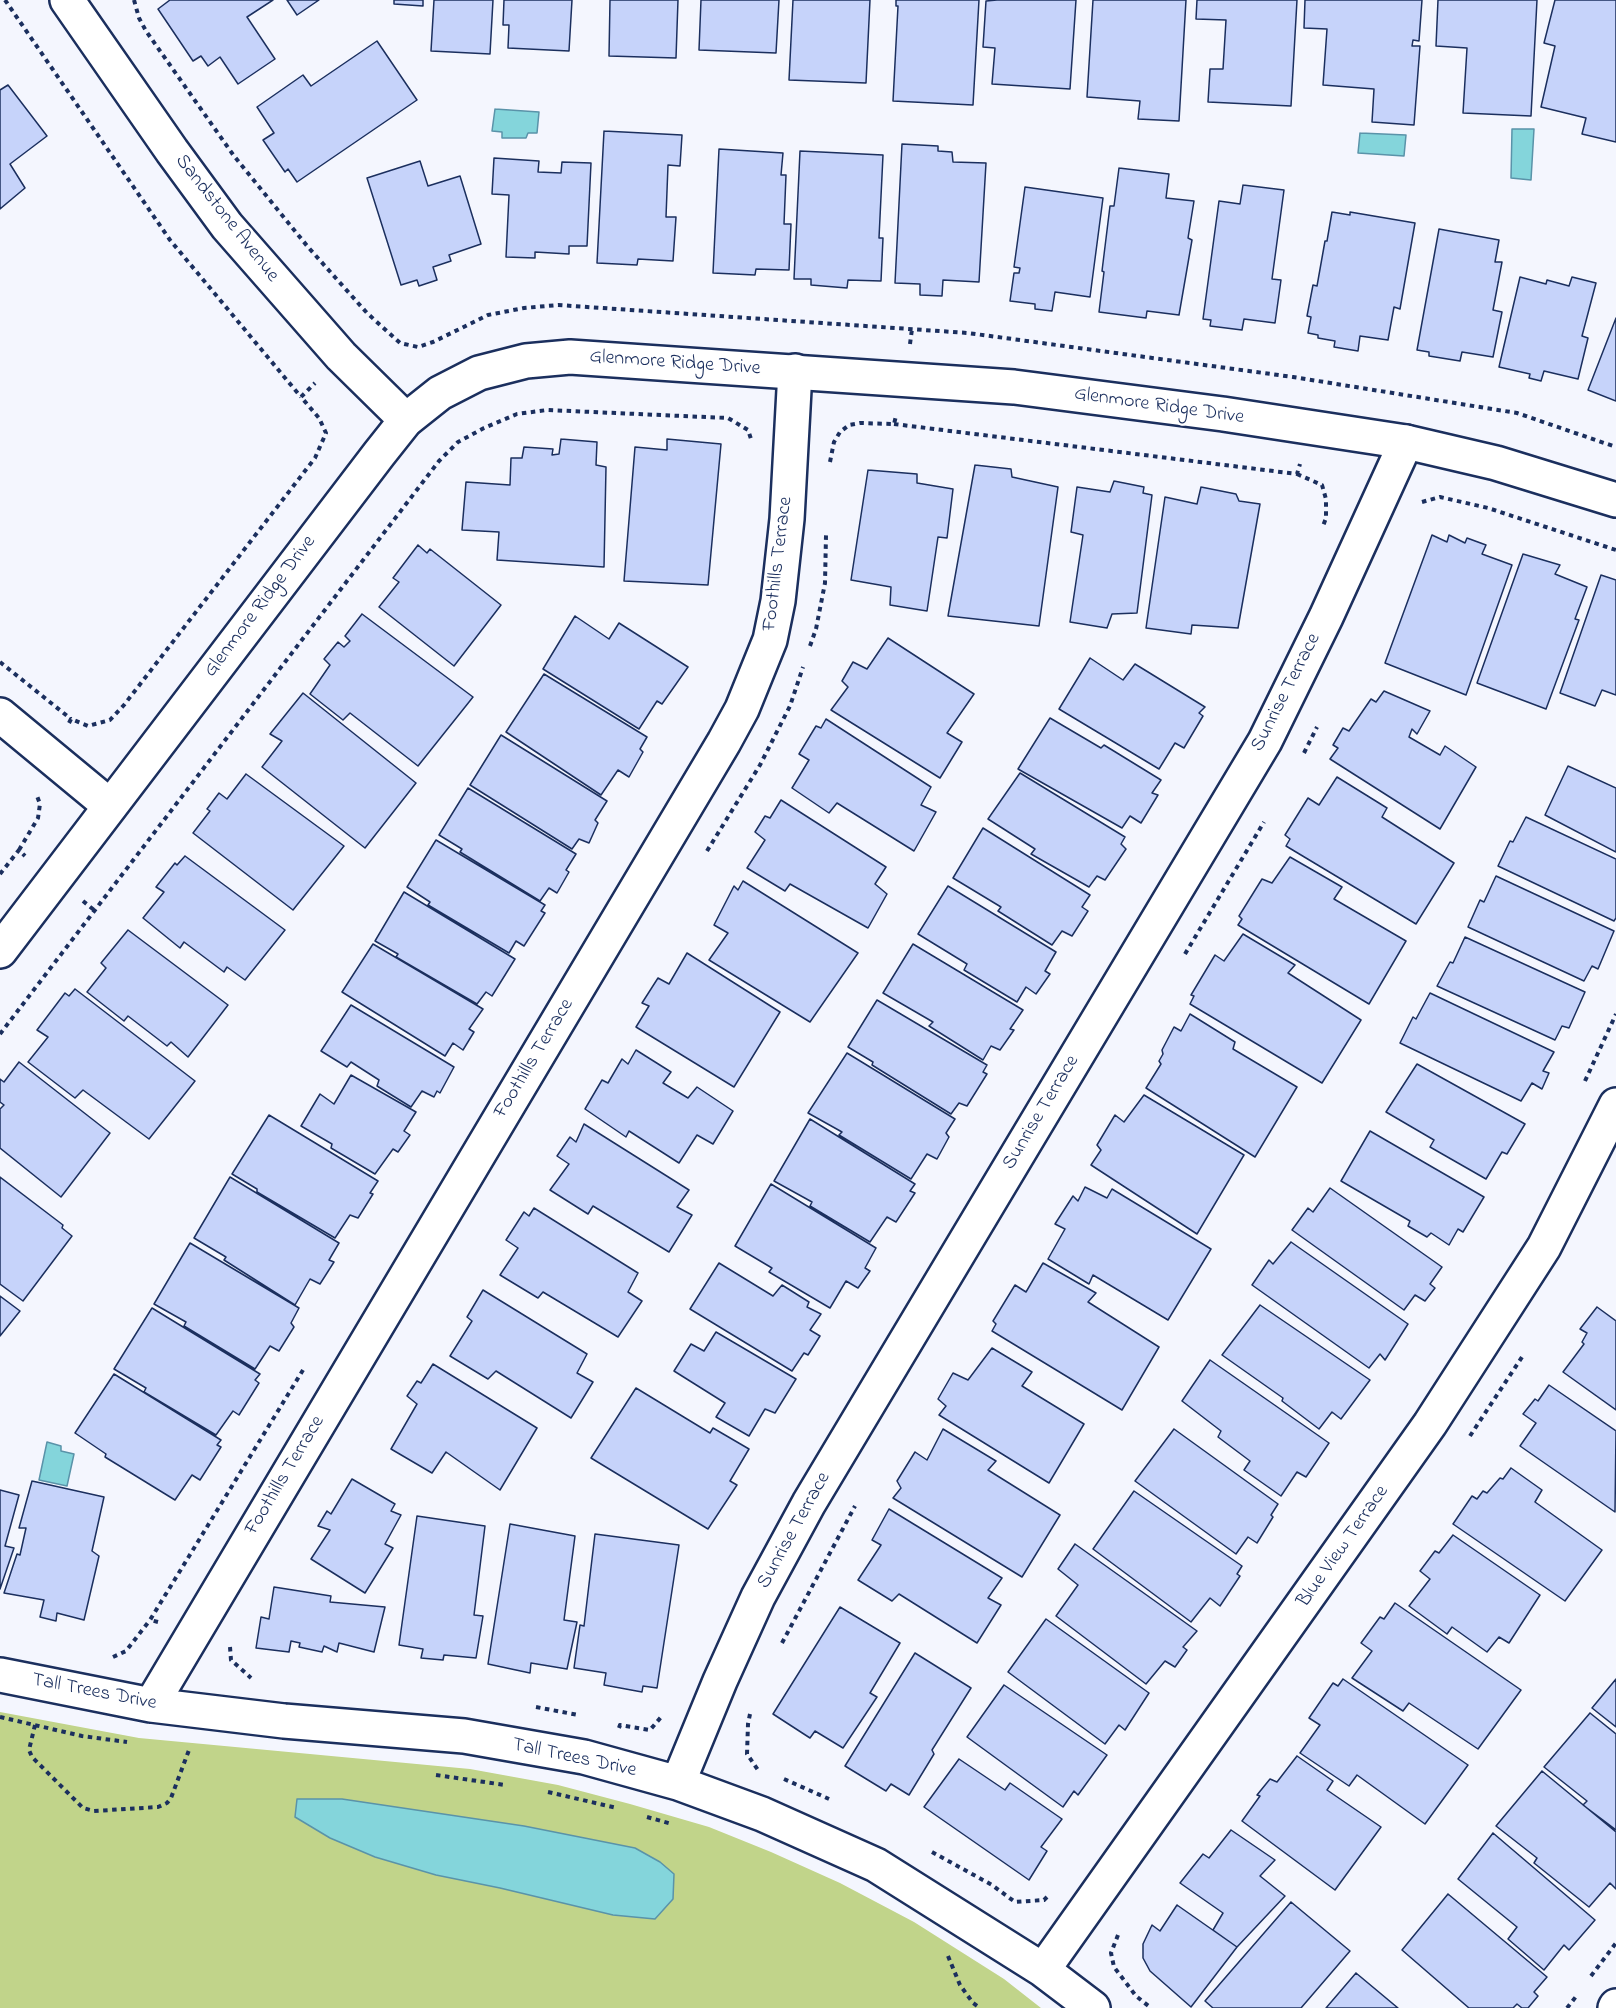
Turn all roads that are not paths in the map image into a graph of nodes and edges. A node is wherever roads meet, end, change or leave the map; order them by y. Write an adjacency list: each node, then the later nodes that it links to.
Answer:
1 (67, 0): 3 (street, Sandstone Avenue)
2 (795, 371): 3 (street, Glenmore Ridge Drive); 4 (street, Glenmore Ridge Drive); 11 (street, Foothills Terrace)
3 (406, 420): 7 (street, Glenmore Ridge Drive)
4 (1406, 442): 5 (street, Glenmore Ridge Drive); 12 (street, Sunrise Terrace)
5 (1616, 500)
6 (0, 715): 7 (street)
7 (110, 806): 8 (street, Glenmore Ridge Drive)
8 (0, 951)
9 (1616, 1105): 13 (street, Blue View Terrace)
10 (0, 1674): 11 (street, Tall Trees Drive)
11 (151, 1705): 12 (street, Tall Trees Drive)
12 (678, 1783): 13 (street, Tall Trees Drive)
13 (1043, 1970): 14 (street, Tall Trees Drive)
14 (1093, 2008)

